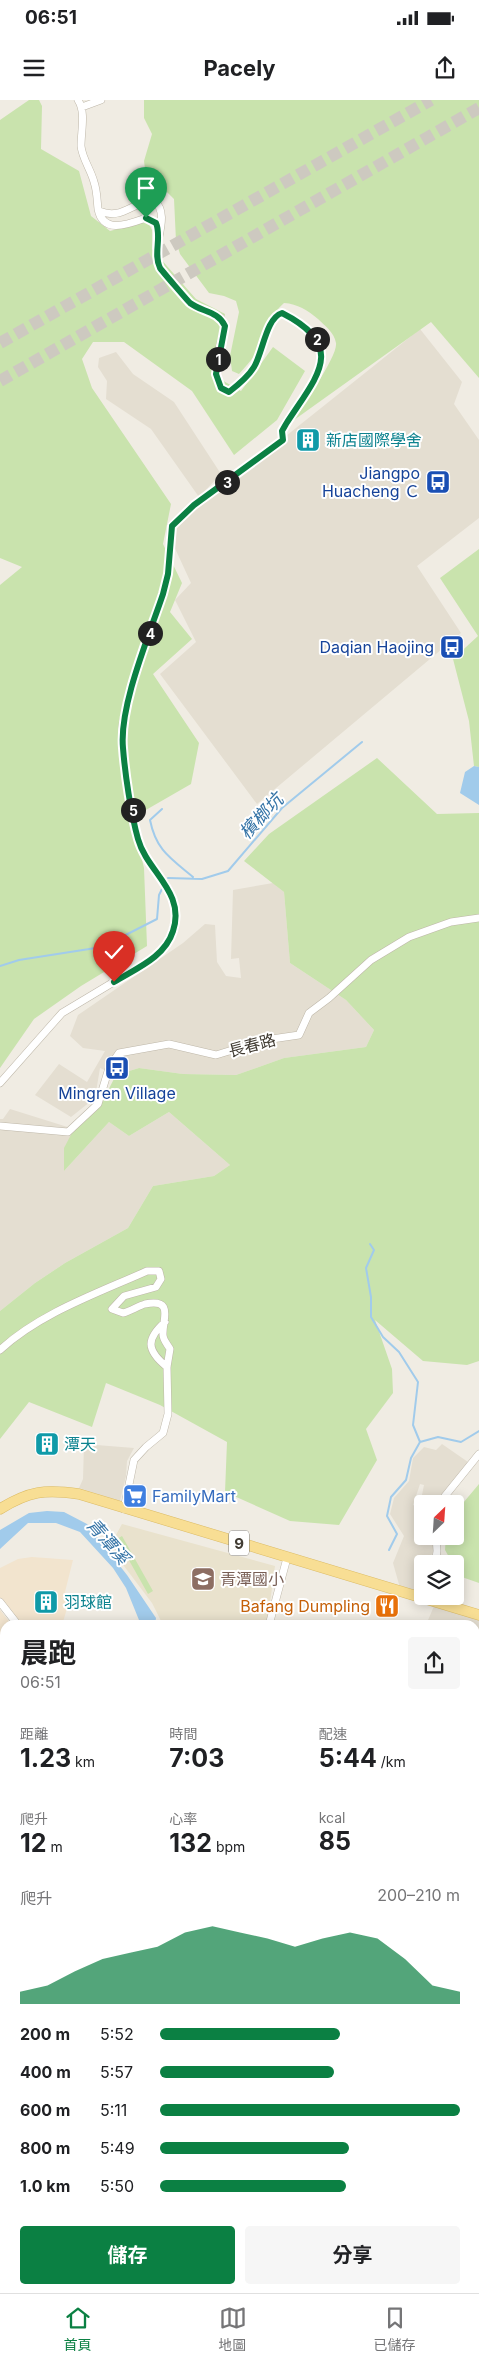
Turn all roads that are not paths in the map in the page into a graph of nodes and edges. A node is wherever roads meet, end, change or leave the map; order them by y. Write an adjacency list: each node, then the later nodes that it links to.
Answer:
1 (101, 100): 2 (street)
2 (80, 103): 3 (street)
3 (99, 211): 4 (street); 4 (street)
4 (160, 231): 6 (street)
5 (479, 918): 7 (street, 長春路)
6 (0, 1083)
7 (0, 1126)
8 (165, 1321): 9 (street); 10 (street); 10 (street)
9 (0, 1350)
10 (168, 1366): 14 (street)
11 (479, 1454): 12 (street)
12 (446, 1495)
13 (0, 1509): 14 (main road, 9)
14 (124, 1509): 15 (main road, 9)
15 (287, 1558): 16 (main road, 9); 21 (street)
16 (414, 1594)
17 (0, 1602): 20 (street)
18 (449, 1605): 19 (main road, 9)
19 (479, 1615)
20 (14, 1620)
21 (270, 1620)

